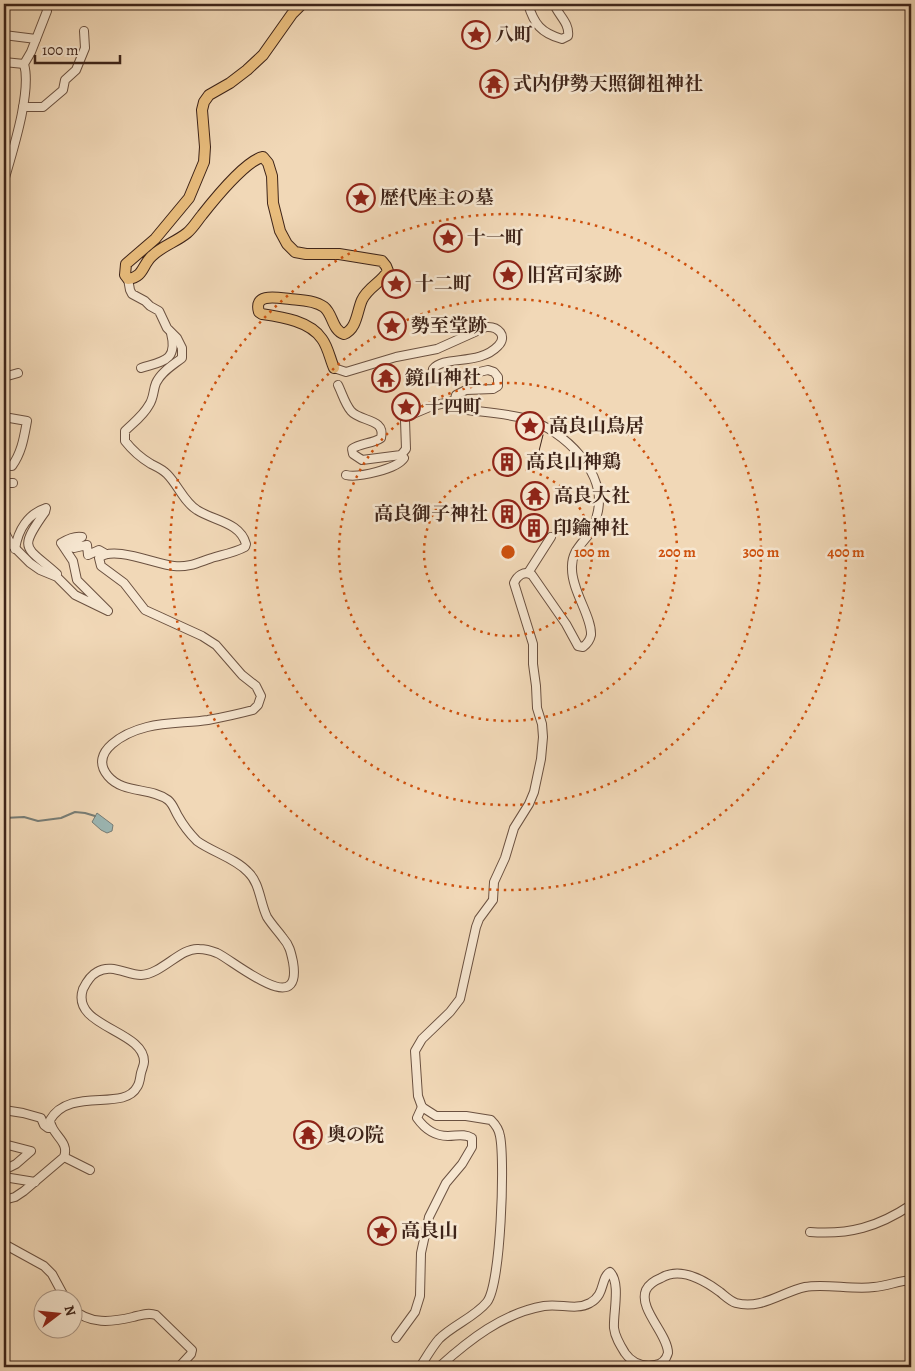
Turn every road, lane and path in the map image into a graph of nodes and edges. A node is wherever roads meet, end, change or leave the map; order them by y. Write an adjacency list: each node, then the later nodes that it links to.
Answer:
1 (44, 4): 7 (street)
2 (302, 4): 13 (main road)
3 (528, 4): 4 (street)
4 (554, 4)
5 (84, 31): 10 (street)
6 (4, 35): 7 (street)
7 (36, 40): 9 (street)
8 (4, 62): 9 (street)
9 (24, 64): 10 (street)
10 (23, 107): 11 (street)
11 (6, 162): 12 (street)
12 (4, 181)
13 (128, 279): 14 (street); 16 (main road)
14 (171, 333): 15 (street); 30 (street)
15 (141, 368)
16 (334, 368): 20 (street)
17 (18, 373): 18 (street)
18 (4, 377)
19 (338, 385): 22 (street)
20 (454, 401): 22 (street); 33 (street)
21 (4, 417): 23 (street)
22 (401, 455): 24 (street)
23 (4, 465)
24 (346, 475)
25 (4, 483): 26 (street)
26 (13, 483)
27 (4, 530): 29 (street)
28 (551, 537): 33 (street)
29 (15, 548): 34 (street); 34 (street)
30 (106, 554): 31 (street); 32 (street)
31 (88, 555): 32 (street); 34 (street)
32 (99, 560): 37 (street)
33 (528, 573): 35 (street)
34 (63, 582)
35 (422, 1107): 51 (street); 53 (street)
36 (4, 1110): 37 (street)
37 (52, 1128): 39 (street)
38 (4, 1144): 40 (street)
39 (64, 1157): 41 (street); 43 (street)
40 (4, 1170)
41 (90, 1170)
42 (4, 1177): 43 (street)
43 (35, 1182): 44 (street)
44 (4, 1200)
45 (911, 1205): 46 (street)
46 (810, 1232)
47 (4, 1244): 49 (street)
48 (911, 1280): 54 (street)
49 (60, 1288)
50 (82, 1316): 52 (street)
51 (396, 1338)
52 (178, 1367)
53 (420, 1367)
54 (439, 1367)

